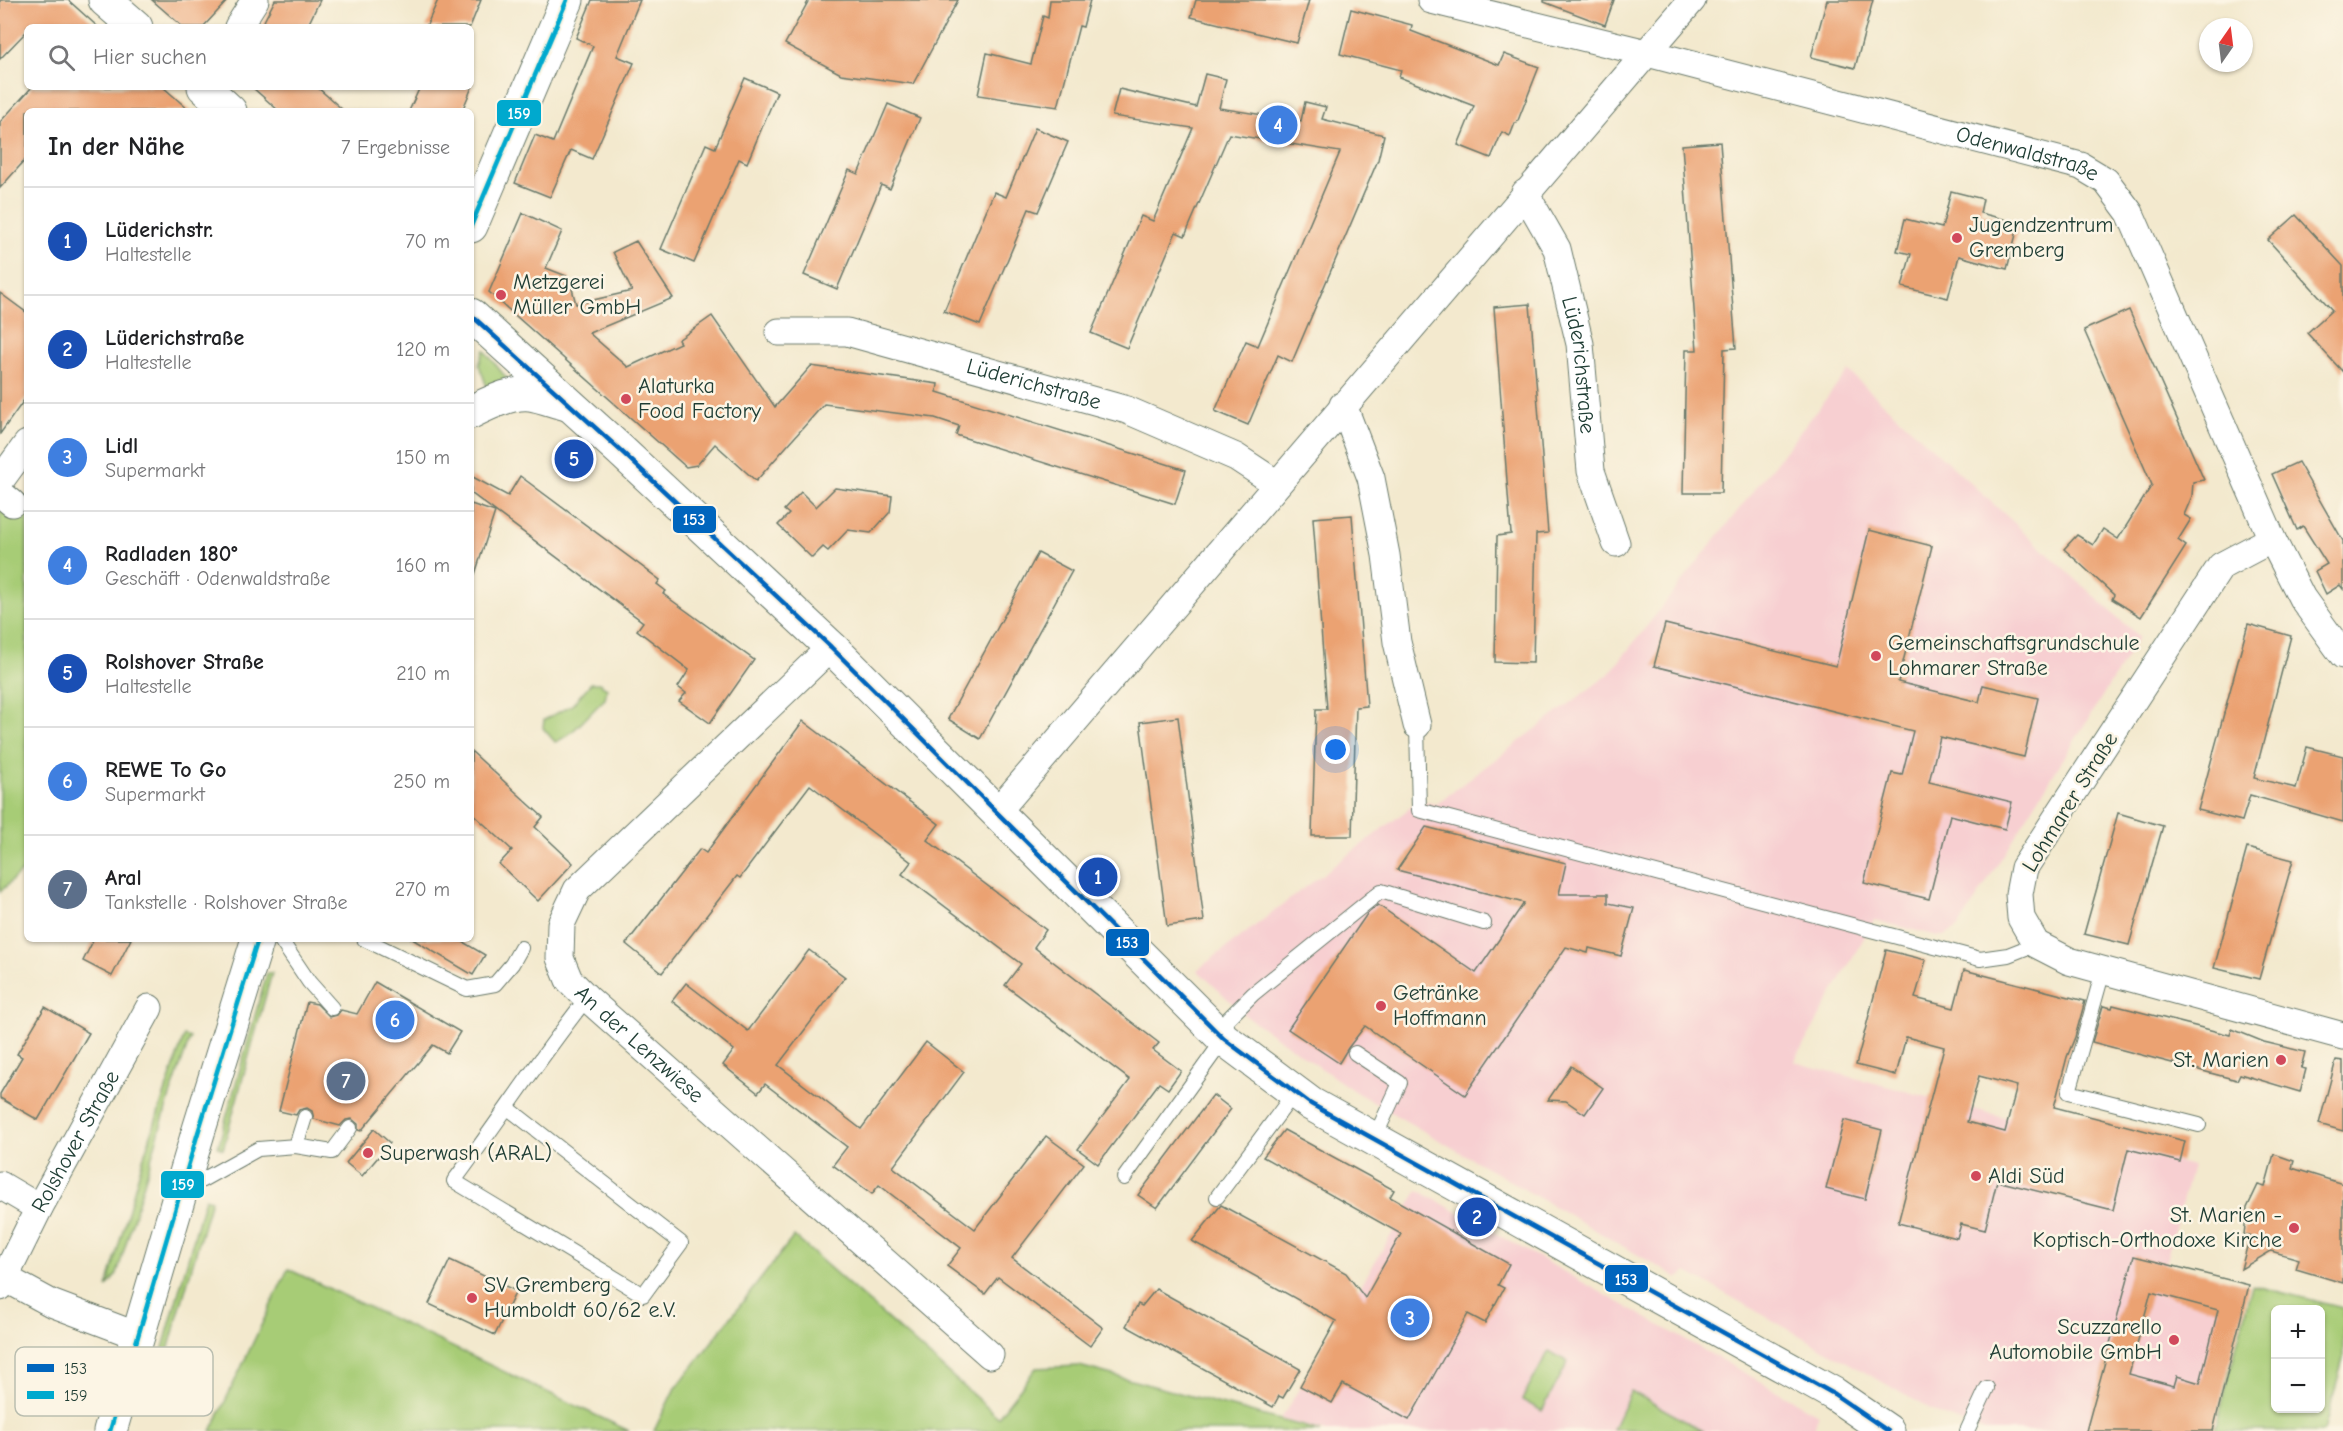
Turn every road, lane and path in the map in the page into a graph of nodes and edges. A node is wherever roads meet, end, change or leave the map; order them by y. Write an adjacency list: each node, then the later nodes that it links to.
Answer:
1 (105, 0): 6 (street)
2 (255, 0): 7 (street)
3 (567, 0): 12 (street)
4 (1431, 0): 8 (street, Odenwaldstraße)
5 (1692, 0): 8 (street)
6 (133, 24)
7 (240, 24)
8 (1647, 53): 11 (street); 21 (street, Odenwaldstraße)
9 (207, 90): 10 (street)
10 (227, 108)
11 (1525, 193): 16 (street); 22 (street, Lüderichstraße)
12 (474, 219)
13 (474, 318): 15 (street)
14 (779, 332): 19 (street, Lüderichstraße)
15 (569, 405): 17 (street); 23 (street)
16 (1343, 405): 19 (street); 25 (street)
17 (474, 410)
18 (24, 450): 20 (street)
19 (1277, 484): 26 (street)
20 (4, 492)
21 (2272, 539): 24 (street, Odenwaldstraße); 31 (street, Lohmarer Straße)
22 (1616, 543)
23 (831, 647): 26 (street); 34 (street, An der Lenzwiese)
24 (2343, 656)
25 (1417, 725): 31 (lane)
26 (996, 813): 37 (street)
27 (1484, 923): 37 (lane)
28 (257, 942): 49 (street)
29 (282, 942): 36 (lane)
30 (370, 942): 32 (lane)
31 (2036, 944): 33 (street)
32 (521, 948)
33 (2103, 970): 38 (street); 43 (lane)
34 (587, 998): 41 (lane); 55 (street, An der Lenzwiese)
35 (149, 1008): 51 (street, Rolshover Straße)
36 (332, 1008)
37 (1220, 1035): 40 (street); 47 (lane)
38 (2343, 1036)
39 (1355, 1053): 45 (lane)
40 (1295, 1092): 45 (street); 50 (lane)
41 (508, 1108): 41 (lane)
42 (306, 1117): 46 (lane)
43 (2199, 1125)
44 (350, 1128): 46 (lane)
45 (1374, 1139): 59 (street)
46 (296, 1146): 49 (lane)
47 (1124, 1178)
48 (1, 1186): 51 (street)
49 (180, 1193): 53 (street)
50 (1217, 1197)
51 (39, 1208): 52 (street, Rolshover Straße)
52 (2, 1282): 53 (street, Rolshover Straße)
53 (138, 1336): 54 (street)
54 (135, 1347)
55 (990, 1355)
56 (1987, 1388): 60 (lane)
57 (114, 1416): 58 (street)
58 (110, 1431)
59 (1888, 1431)
60 (1967, 1431)

